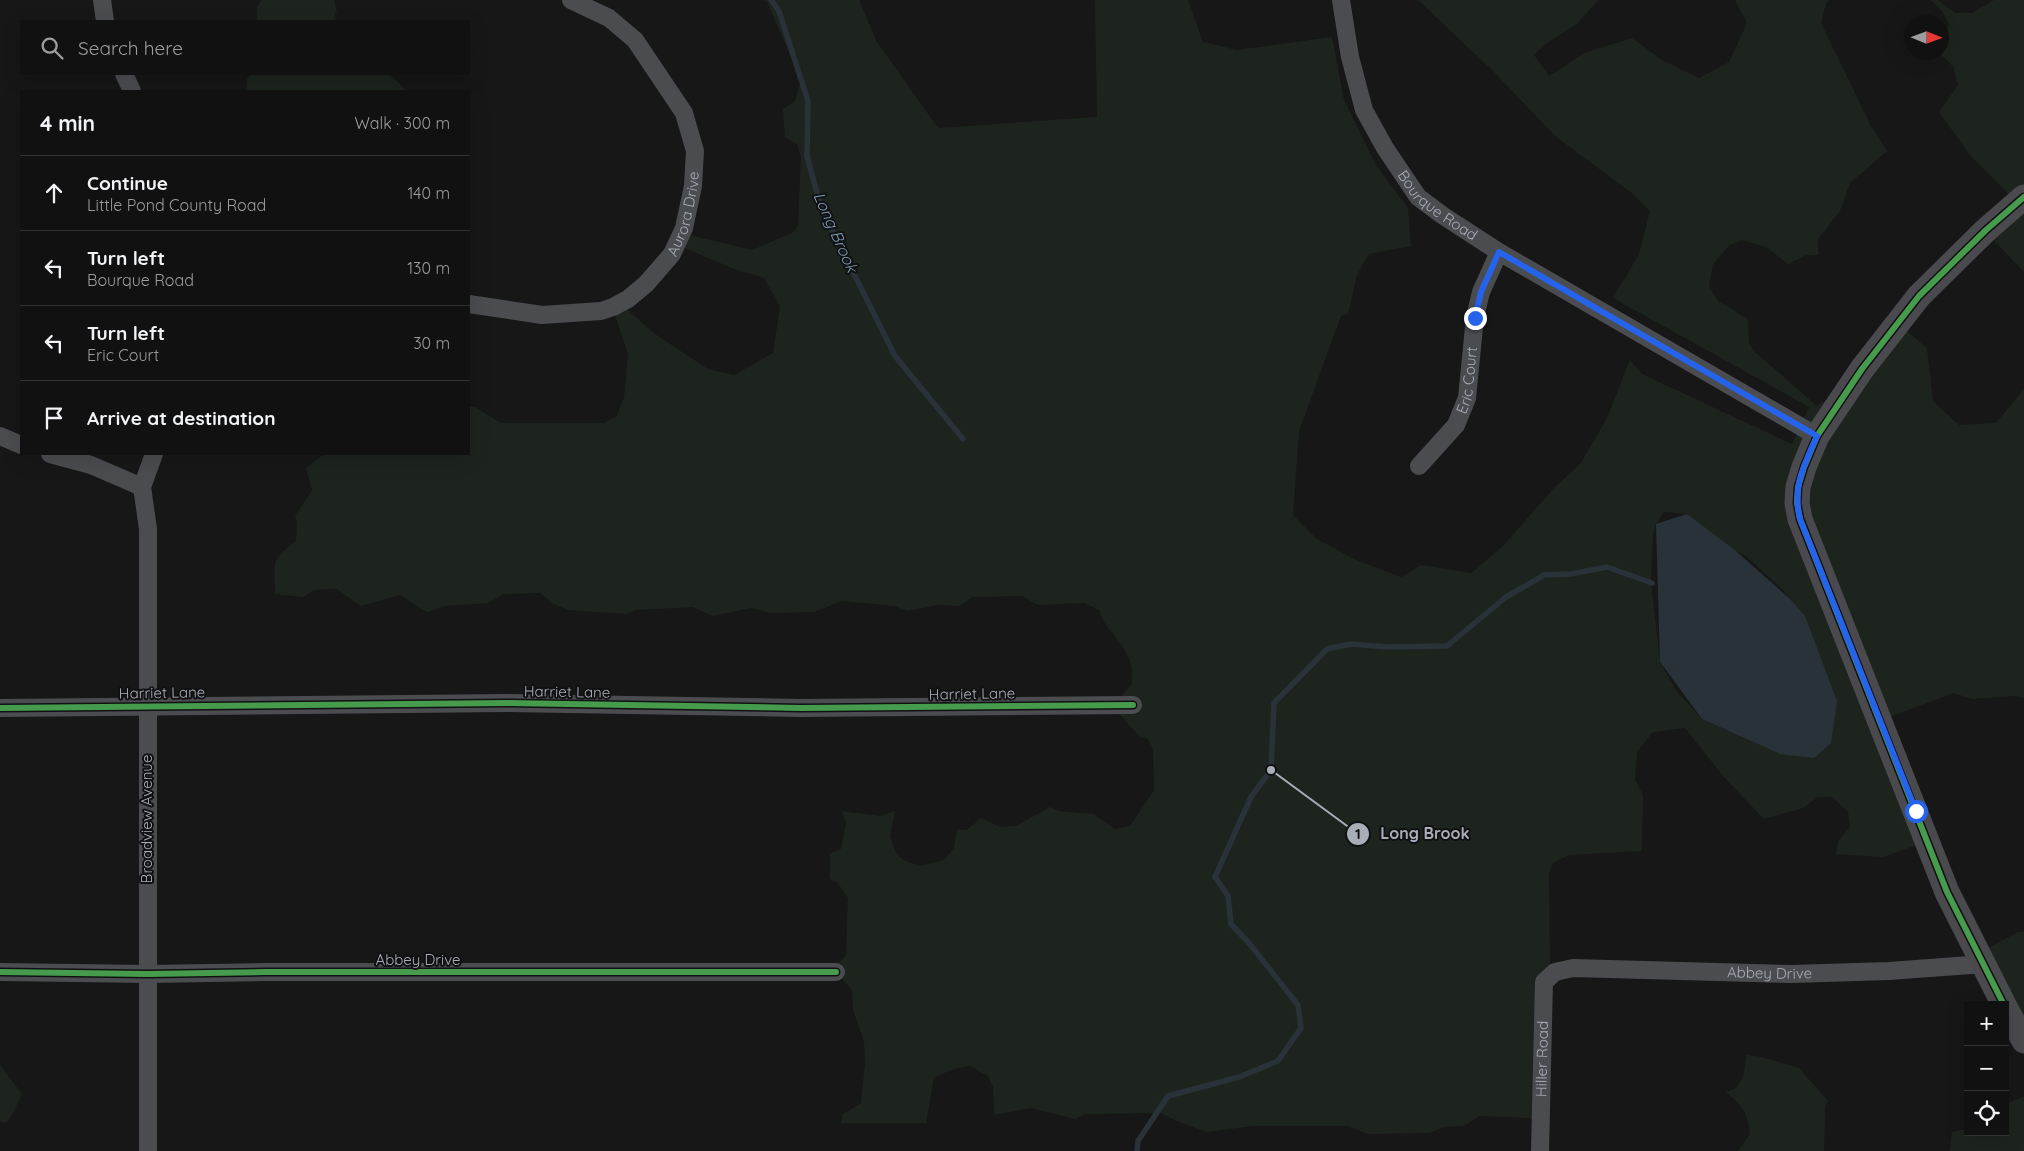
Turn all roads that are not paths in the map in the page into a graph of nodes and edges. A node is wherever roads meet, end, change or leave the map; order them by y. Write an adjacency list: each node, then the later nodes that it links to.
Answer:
1 (102, 0): 4 (street)
2 (571, 0): 9 (street, Aurora Drive)
3 (1341, 0): 8 (street, Bourque Road)
4 (105, 20)
5 (124, 75): 6 (street)
6 (132, 90)
7 (2024, 197): 11 (street)
8 (1499, 252): 11 (street, Bourque Road); 16 (street, Eric Court)
9 (470, 304)
10 (0, 436): 12 (street)
11 (1817, 436): 21 (street)
12 (20, 445)
13 (58, 455): 15 (street)
14 (154, 455): 17 (street)
15 (91, 459): 17 (street)
16 (1419, 466)
17 (142, 487): 19 (street, Broadview Avenue)
18 (1134, 705): 19 (street, Harriet Lane)
19 (147, 706): 20 (street, Harriet Lane); 25 (street, Broadview Avenue)
20 (0, 708)
21 (1984, 964): 24 (street, Abbey Drive); 26 (street)
22 (0, 972): 25 (street, Abbey Drive)
23 (836, 972): 25 (street, Abbey Drive)
24 (1555, 972): 30 (street, Hiller Road)
25 (148, 974): 29 (street, Broadview Avenue)
26 (2002, 1001)
27 (2009, 1015): 28 (street)
28 (2024, 1042)
29 (148, 1151)
30 (1540, 1151)

